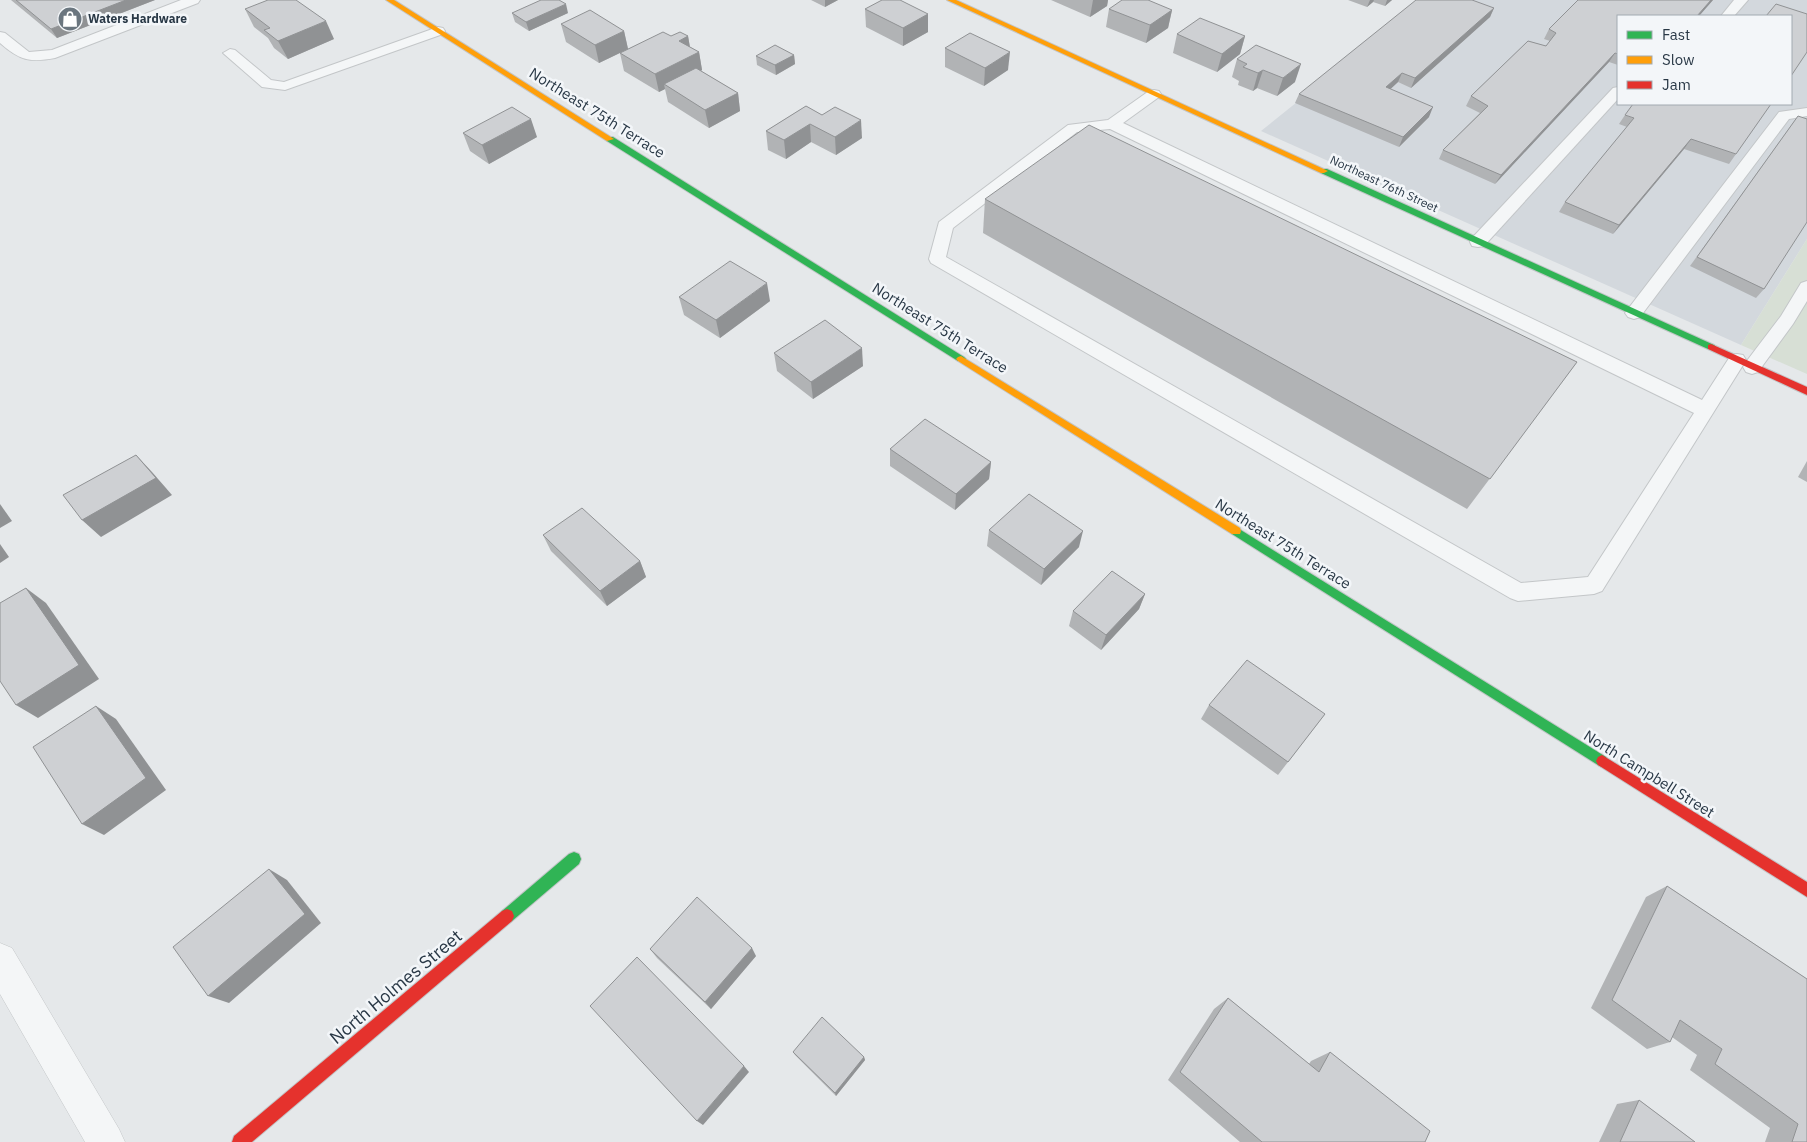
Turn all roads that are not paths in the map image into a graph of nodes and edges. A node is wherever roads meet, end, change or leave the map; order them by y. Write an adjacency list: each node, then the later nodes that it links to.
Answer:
1 (193, 0): 7 (lane)
2 (388, 0): 6 (street, Northeast 75th Terrace)
3 (950, 0): 10 (street, Northeast 76th Street)
4 (1741, 0): 5 (lane)
5 (1728, 15)
6 (438, 31): 8 (lane); 19 (street, Northeast 75th Terrace)
7 (0, 36)
8 (230, 53)
9 (1617, 92): 13 (lane)
10 (1154, 94): 12 (lane); 13 (street, Northeast 76th Street)
11 (1807, 112): 15 (lane)
12 (1112, 124): 18 (lane); 18 (lane)
13 (1478, 242): 15 (street, Northeast 76th Street)
14 (1807, 288): 16 (lane)
15 (1634, 313): 16 (street, Northeast 76th Street)
16 (1745, 363): 17 (street, Northeast 76th Street); 18 (lane)
17 (1807, 391)
18 (1705, 410)
19 (1475, 682): 21 (street, North Campbell Street)
20 (574, 859): 24 (street, North Holmes Street)
21 (1807, 890)
22 (0, 960): 23 (street)
23 (106, 1142)
24 (240, 1142)

